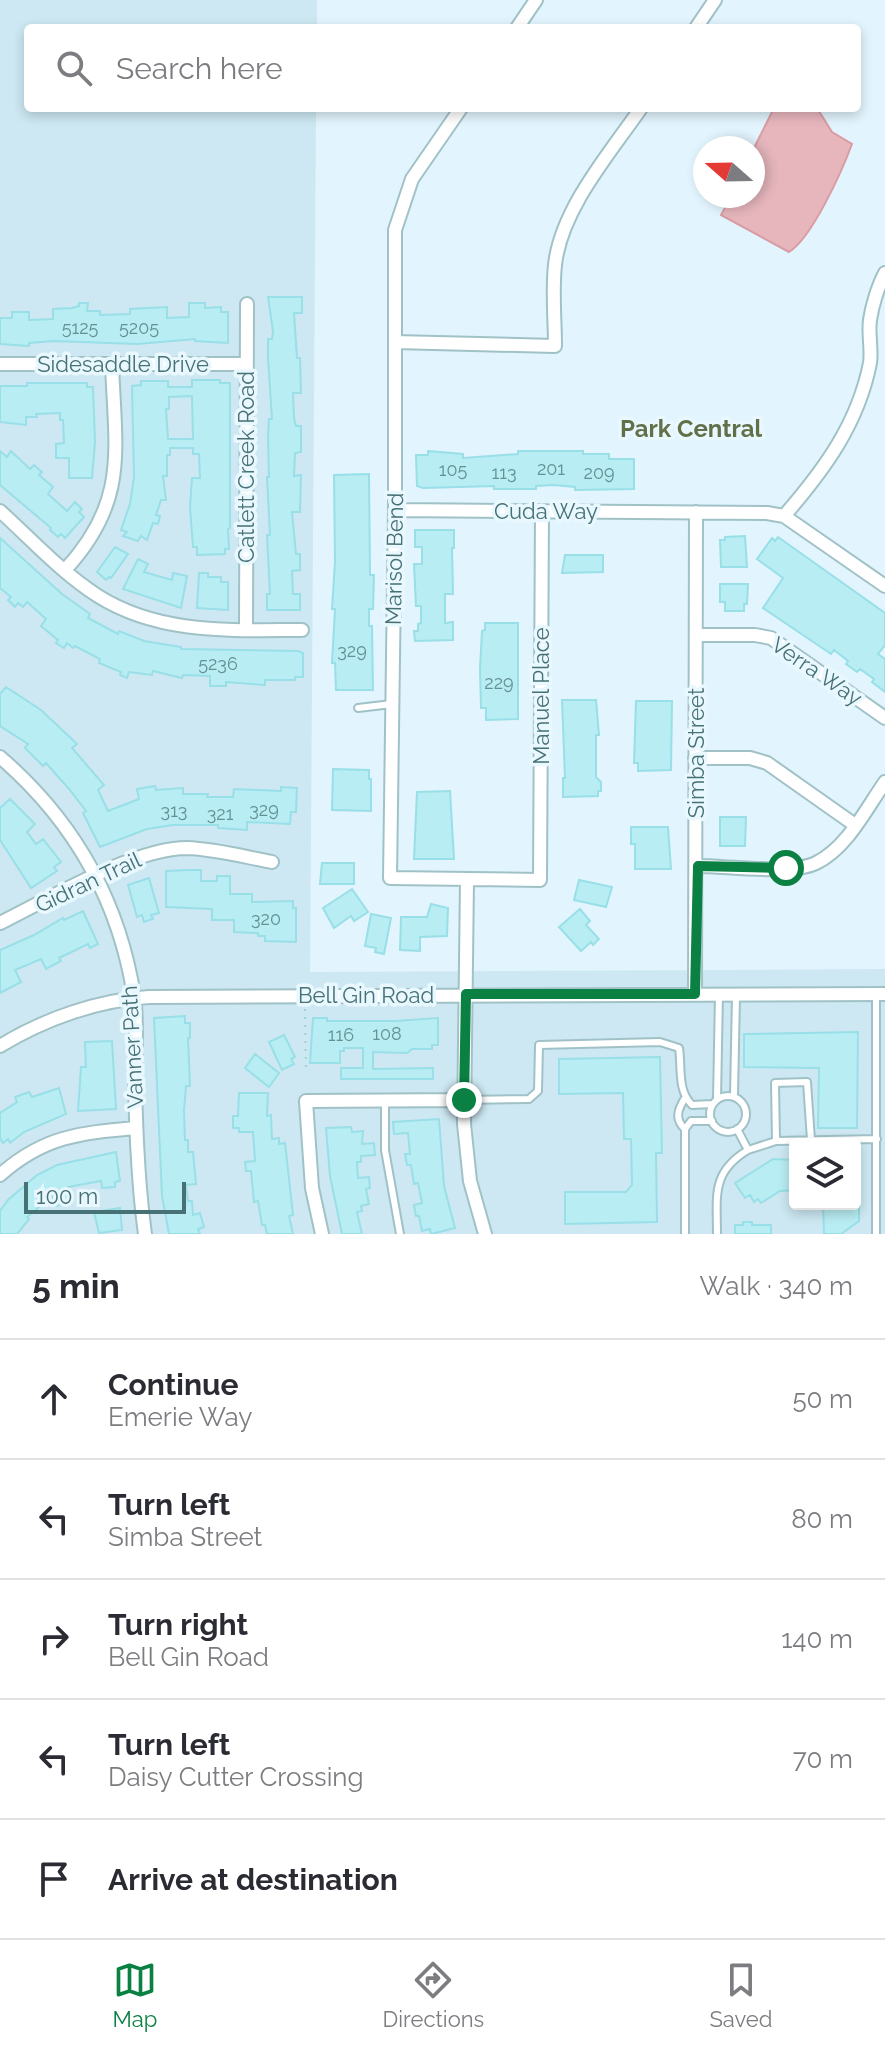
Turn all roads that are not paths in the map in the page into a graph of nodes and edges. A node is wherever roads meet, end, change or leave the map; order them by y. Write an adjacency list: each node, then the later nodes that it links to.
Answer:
1 (536, 0): 3 (street)
2 (715, 0): 4 (street)
3 (520, 24)
4 (699, 24)
5 (458, 112): 9 (street, Marisol Bend)
6 (638, 112): 9 (street)
7 (885, 273): 10 (street)
8 (247, 304): 14 (street, Catlett Creek Road)
9 (395, 342): 15 (street, Marisol Bend)
10 (871, 358): 11 (street); 19 (street)
11 (885, 362)
12 (0, 364): 13 (street, Sidesaddle Drive)
13 (112, 364): 14 (street, Sidesaddle Drive); 20 (street)
14 (246, 364): 22 (street, Catlett Creek Road)
15 (395, 510): 17 (street, Cuda Way); 25 (street, Marisol Bend)
16 (0, 511): 20 (street)
17 (542, 512): 18 (street, Cuda Way); 36 (street, Manuel Place)
18 (696, 512): 19 (street, Cuda Way); 24 (street, Simba Street)
19 (784, 516): 21 (street)
20 (65, 570): 22 (street)
21 (884, 584)
22 (246, 630): 23 (street)
23 (302, 630)
24 (697, 635): 27 (street, Verra Way); 29 (street, Simba Street)
25 (392, 704): 26 (lane); 35 (street, Marisol Bend)
26 (358, 708)
27 (885, 718)
28 (0, 757): 34 (street, Vanner Path)
29 (695, 758): 31 (street); 33 (street, Simba Street)
30 (885, 782): 31 (street)
31 (855, 825): 33 (street)
32 (272, 862): 34 (street, Gidran Trail)
33 (698, 866): 39 (street, Simba Street)
34 (95, 877): 37 (street, Gidran Trail); 43 (street, Vanner Path)
35 (467, 879): 36 (street, Marisol Bend); 38 (street)
36 (540, 880)
37 (0, 923)
38 (466, 994): 39 (street, Bell Gin Road); 43 (street, Bell Gin Road); 48 (street)
39 (695, 994): 40 (street, Bell Gin Road)
40 (719, 994): 41 (street, Bell Gin Road); 49 (lane)
41 (736, 994): 42 (street, Bell Gin Road); 45 (lane)
42 (880, 994): 58 (lane)
43 (134, 998): 44 (street, Bell Gin Road); 53 (street, Vanner Path)
44 (0, 1046)
45 (734, 1096): 49 (lane); 55 (lane)
46 (685, 1098): 48 (lane); 50 (lane); 54 (lane)
47 (385, 1100): 48 (street); 64 (street); 65 (lane)
48 (464, 1100): 66 (street)
49 (715, 1102): 50 (lane); 52 (lane)
50 (692, 1105): 51 (lane)
51 (691, 1121): 52 (lane); 54 (lane)
52 (712, 1121): 55 (lane)
53 (136, 1128): 62 (street); 63 (street, Vanner Path)
54 (685, 1129): 67 (lane)
55 (737, 1129): 61 (lane)
56 (811, 1138): 59 (lane)
57 (861, 1139): 58 (lane)
58 (877, 1139): 69 (lane)
59 (776, 1141): 60 (lane); 61 (lane)
60 (789, 1141)
61 (748, 1150): 68 (lane)
62 (0, 1175)
63 (145, 1234)
64 (322, 1234)
65 (400, 1234)
66 (485, 1234)
67 (685, 1234)
68 (717, 1234)
69 (876, 1234)

